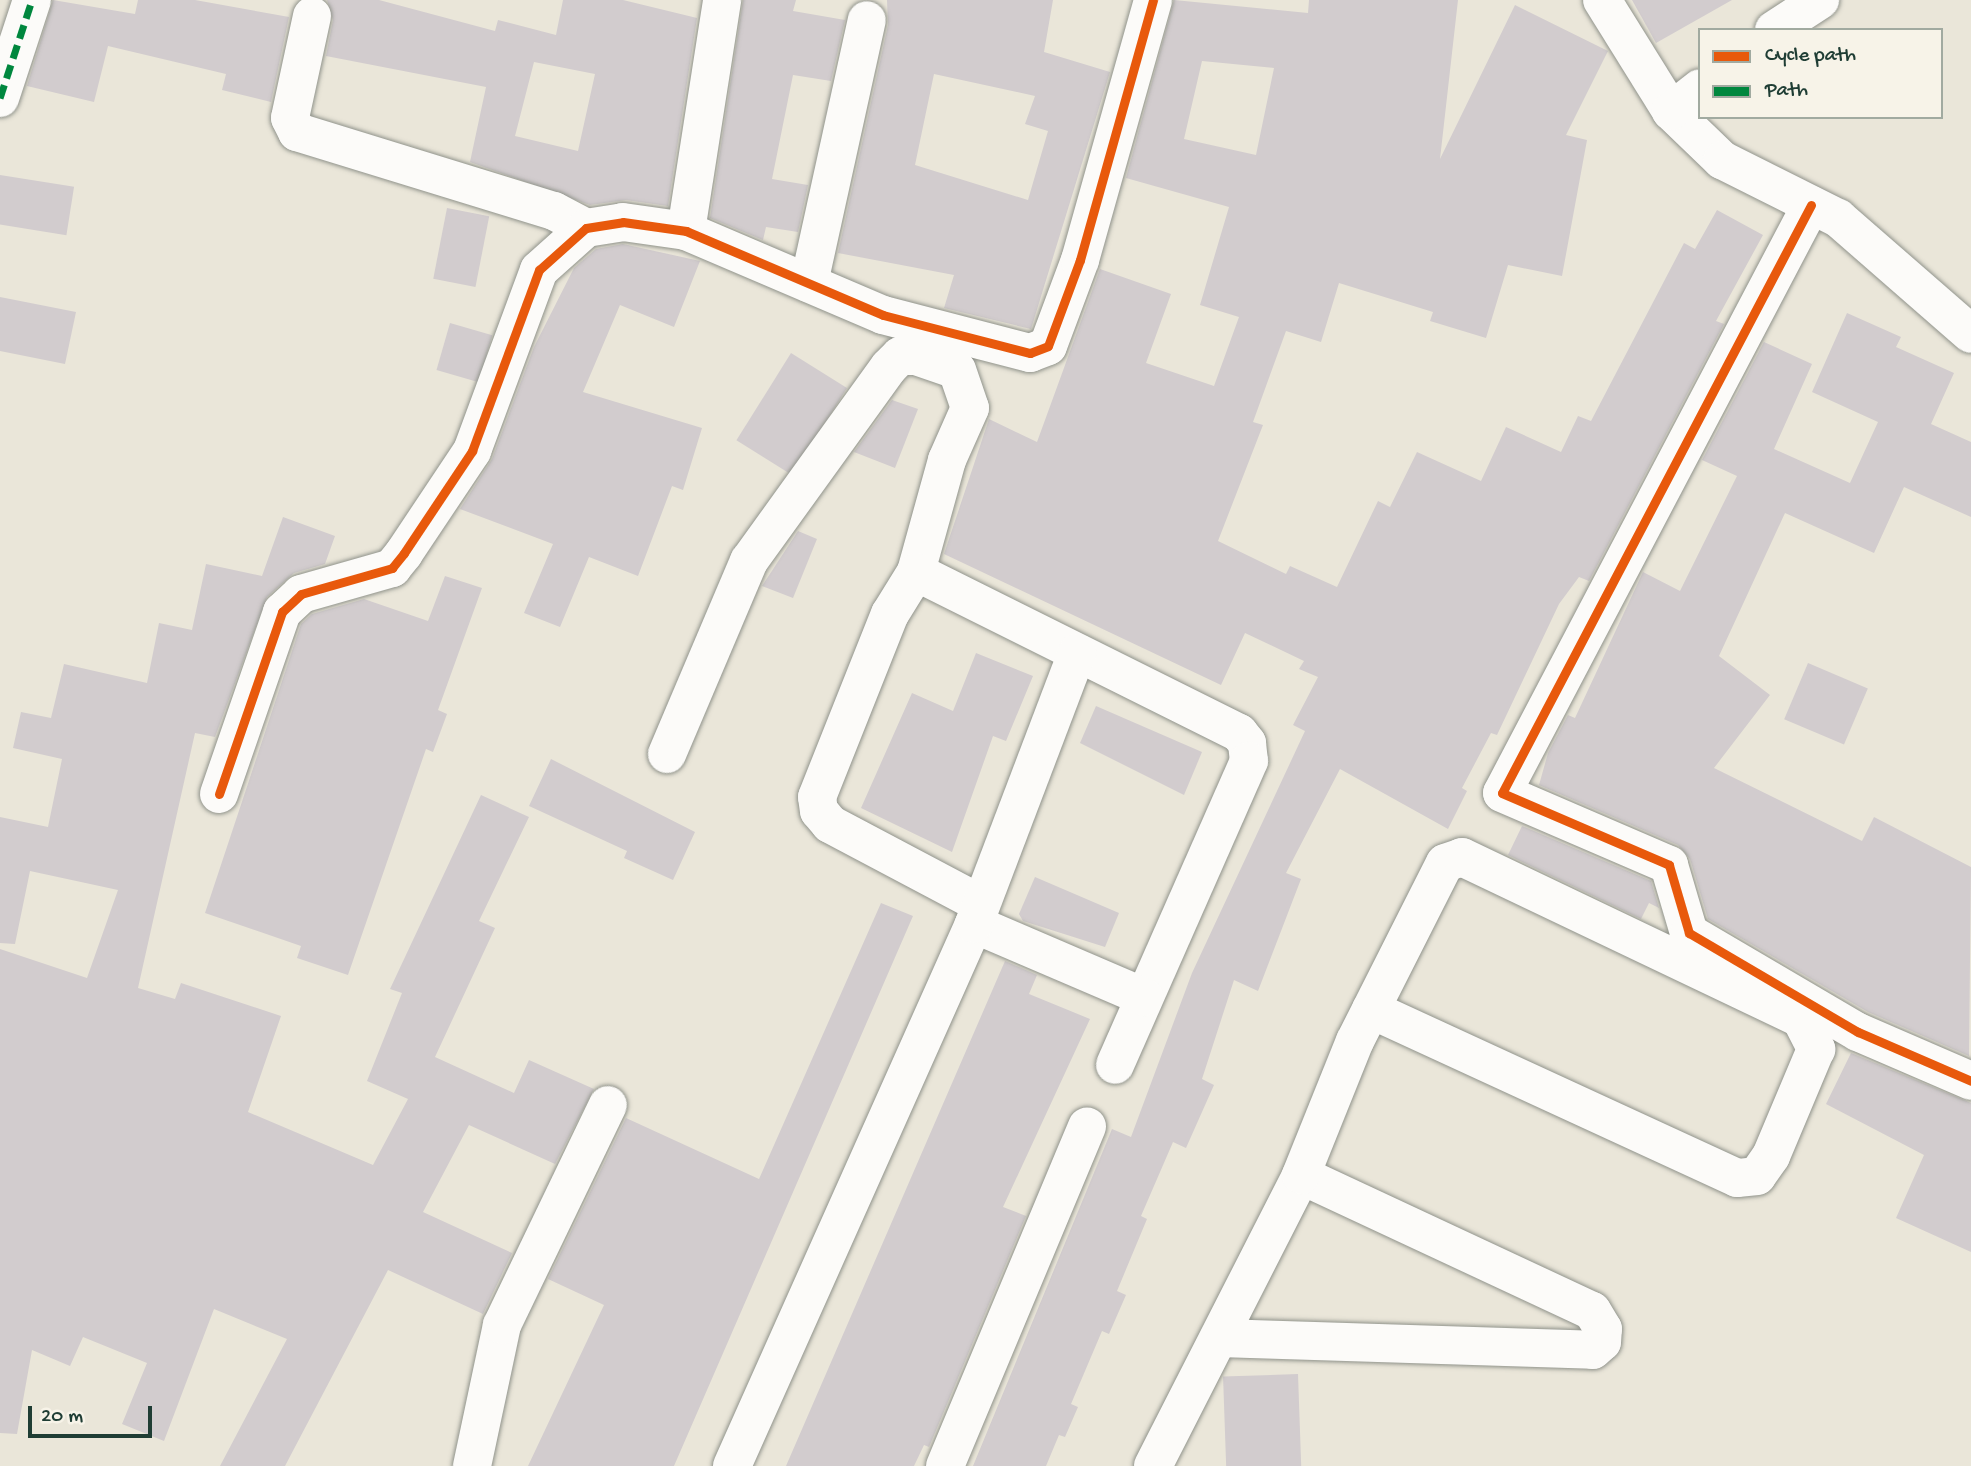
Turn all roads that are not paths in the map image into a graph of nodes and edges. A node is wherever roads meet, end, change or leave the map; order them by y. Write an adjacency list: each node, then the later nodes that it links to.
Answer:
1 (32, 0): 9 (street)
2 (722, 0): 13 (street)
3 (1153, 0): 14 (street)
4 (1602, 0): 10 (street)
5 (1820, 0): 8 (street)
6 (312, 16): 12 (street)
7 (866, 20): 14 (street)
8 (1777, 28)
9 (0, 98)
10 (1685, 99): 11 (street)
11 (1811, 205): 15 (street); 24 (street)
12 (586, 228): 13 (street); 19 (street)
13 (686, 231): 14 (street)
14 (809, 283)
15 (1971, 334)
16 (916, 572): 17 (street); 18 (street); 20 (street)
17 (1077, 653): 20 (street); 21 (street)
18 (667, 754)
19 (219, 794)
20 (978, 914): 21 (street); 30 (street)
21 (1144, 997): 23 (street)
22 (1371, 1010): 22 (street); 27 (street)
23 (1115, 1065)
24 (1971, 1081)
25 (608, 1105): 29 (street)
26 (1087, 1126): 31 (street)
27 (1301, 1175): 28 (street); 28 (street)
28 (1219, 1338): 32 (street)
29 (472, 1466)
30 (732, 1466)
31 (946, 1466)
32 (1153, 1466)

